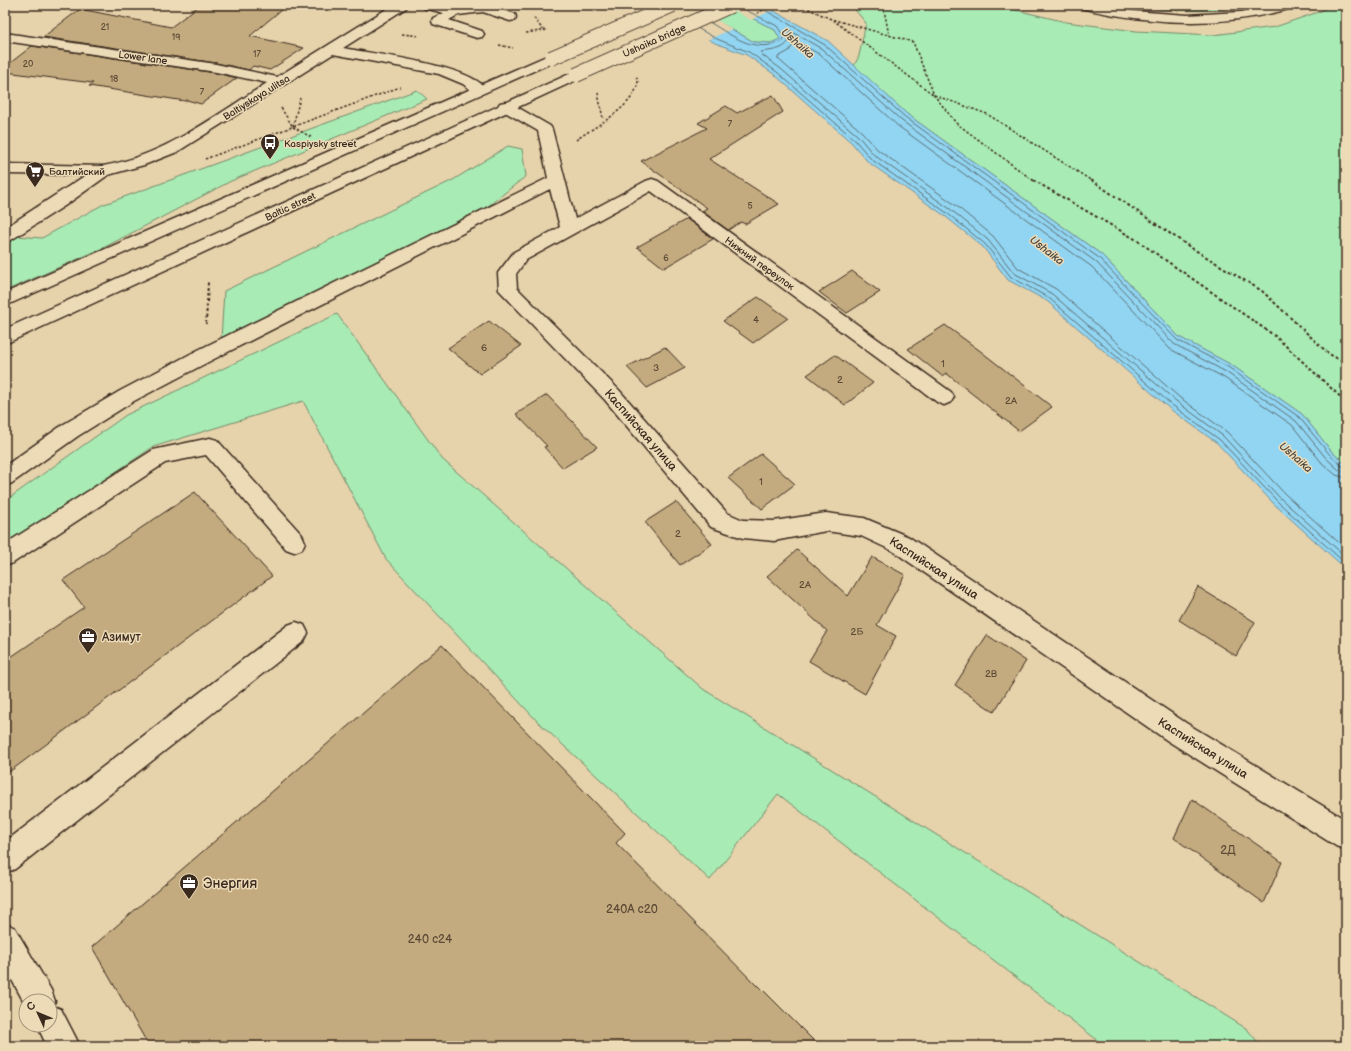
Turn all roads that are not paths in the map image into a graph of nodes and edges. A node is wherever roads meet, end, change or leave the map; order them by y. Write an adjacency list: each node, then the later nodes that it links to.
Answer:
1 (402, 5): 11 (street, Baltiyskaya ulitsa)
2 (428, 5): 7 (street)
3 (673, 5): 14 (street, bridge)
4 (732, 5): 12 (street, Ushaika bridge, bridge)
5 (1085, 5): 6 (street)
6 (1288, 5)
7 (454, 12): 8 (street); 9 (street)
8 (510, 17)
9 (477, 34)
10 (5, 37): 13 (street, Lower lane)
11 (332, 50): 13 (street, Baltiyskaya ulitsa); 14 (street)
12 (576, 75): 15 (street, Baltic street)
13 (280, 82): 17 (street, Baltiyskaya ulitsa)
14 (479, 89): 21 (street)
15 (505, 106): 18 (street); 22 (street, Baltic street)
16 (5, 169): 17 (street)
17 (103, 171): 20 (street)
18 (556, 180): 19 (street); 24 (street)
19 (569, 228): 23 (street, Нижний переулок); 28 (street, Каспийская улица)
20 (5, 236)
21 (5, 300)
22 (5, 337)
23 (944, 397)
24 (5, 477)
25 (294, 542): 26 (street)
26 (5, 556)
27 (296, 633): 29 (street)
28 (1346, 836)
29 (5, 859)
30 (5, 938): 31 (street)
31 (36, 993)
32 (57, 1033): 33 (street)
33 (64, 1046)

